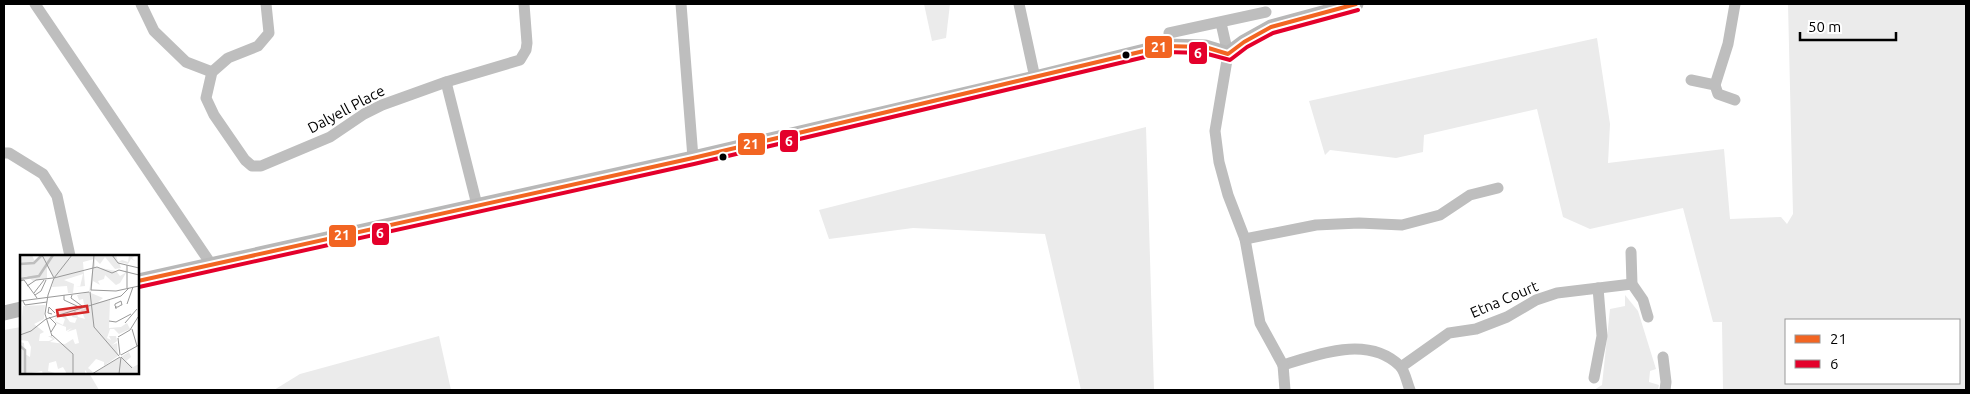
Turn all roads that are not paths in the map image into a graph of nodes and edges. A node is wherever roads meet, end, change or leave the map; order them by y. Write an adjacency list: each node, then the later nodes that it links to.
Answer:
1 (35, 4): 26 (street)
2 (141, 4): 13 (street)
3 (266, 4): 13 (street)
4 (524, 4): 16 (street)
5 (681, 4): 20 (street)
6 (1019, 4): 14 (street)
7 (1356, 4): 12 (main road)
8 (1735, 4): 17 (street)
9 (1266, 12): 10 (street)
10 (1221, 23): 11 (street); 12 (street)
11 (1169, 32)
12 (1228, 54): 14 (main road); 23 (street)
13 (212, 72): 16 (street, Dalyell Place)
14 (1035, 78): 20 (main road)
15 (1692, 80): 17 (street)
16 (446, 82): 22 (street)
17 (1715, 85): 18 (street)
18 (1735, 100)
19 (4, 153): 25 (street)
20 (693, 158): 22 (main road)
21 (1498, 188): 23 (street)
22 (478, 206): 26 (main road)
23 (1245, 239): 34 (street)
24 (1631, 252): 28 (street)
25 (70, 255)
26 (211, 264): 27 (main road)
27 (139, 281)
28 (1632, 284): 29 (street, Etna Court); 32 (street)
29 (1598, 288): 35 (street, Etna Court); 36 (street)
30 (20, 309): 31 (main road)
31 (4, 313)
32 (1648, 317)
33 (1663, 357): 39 (street)
34 (1283, 365): 35 (street); 37 (street)
35 (1401, 366): 38 (street)
36 (1594, 378)
37 (1285, 390)
38 (1410, 390)
39 (1665, 390)

